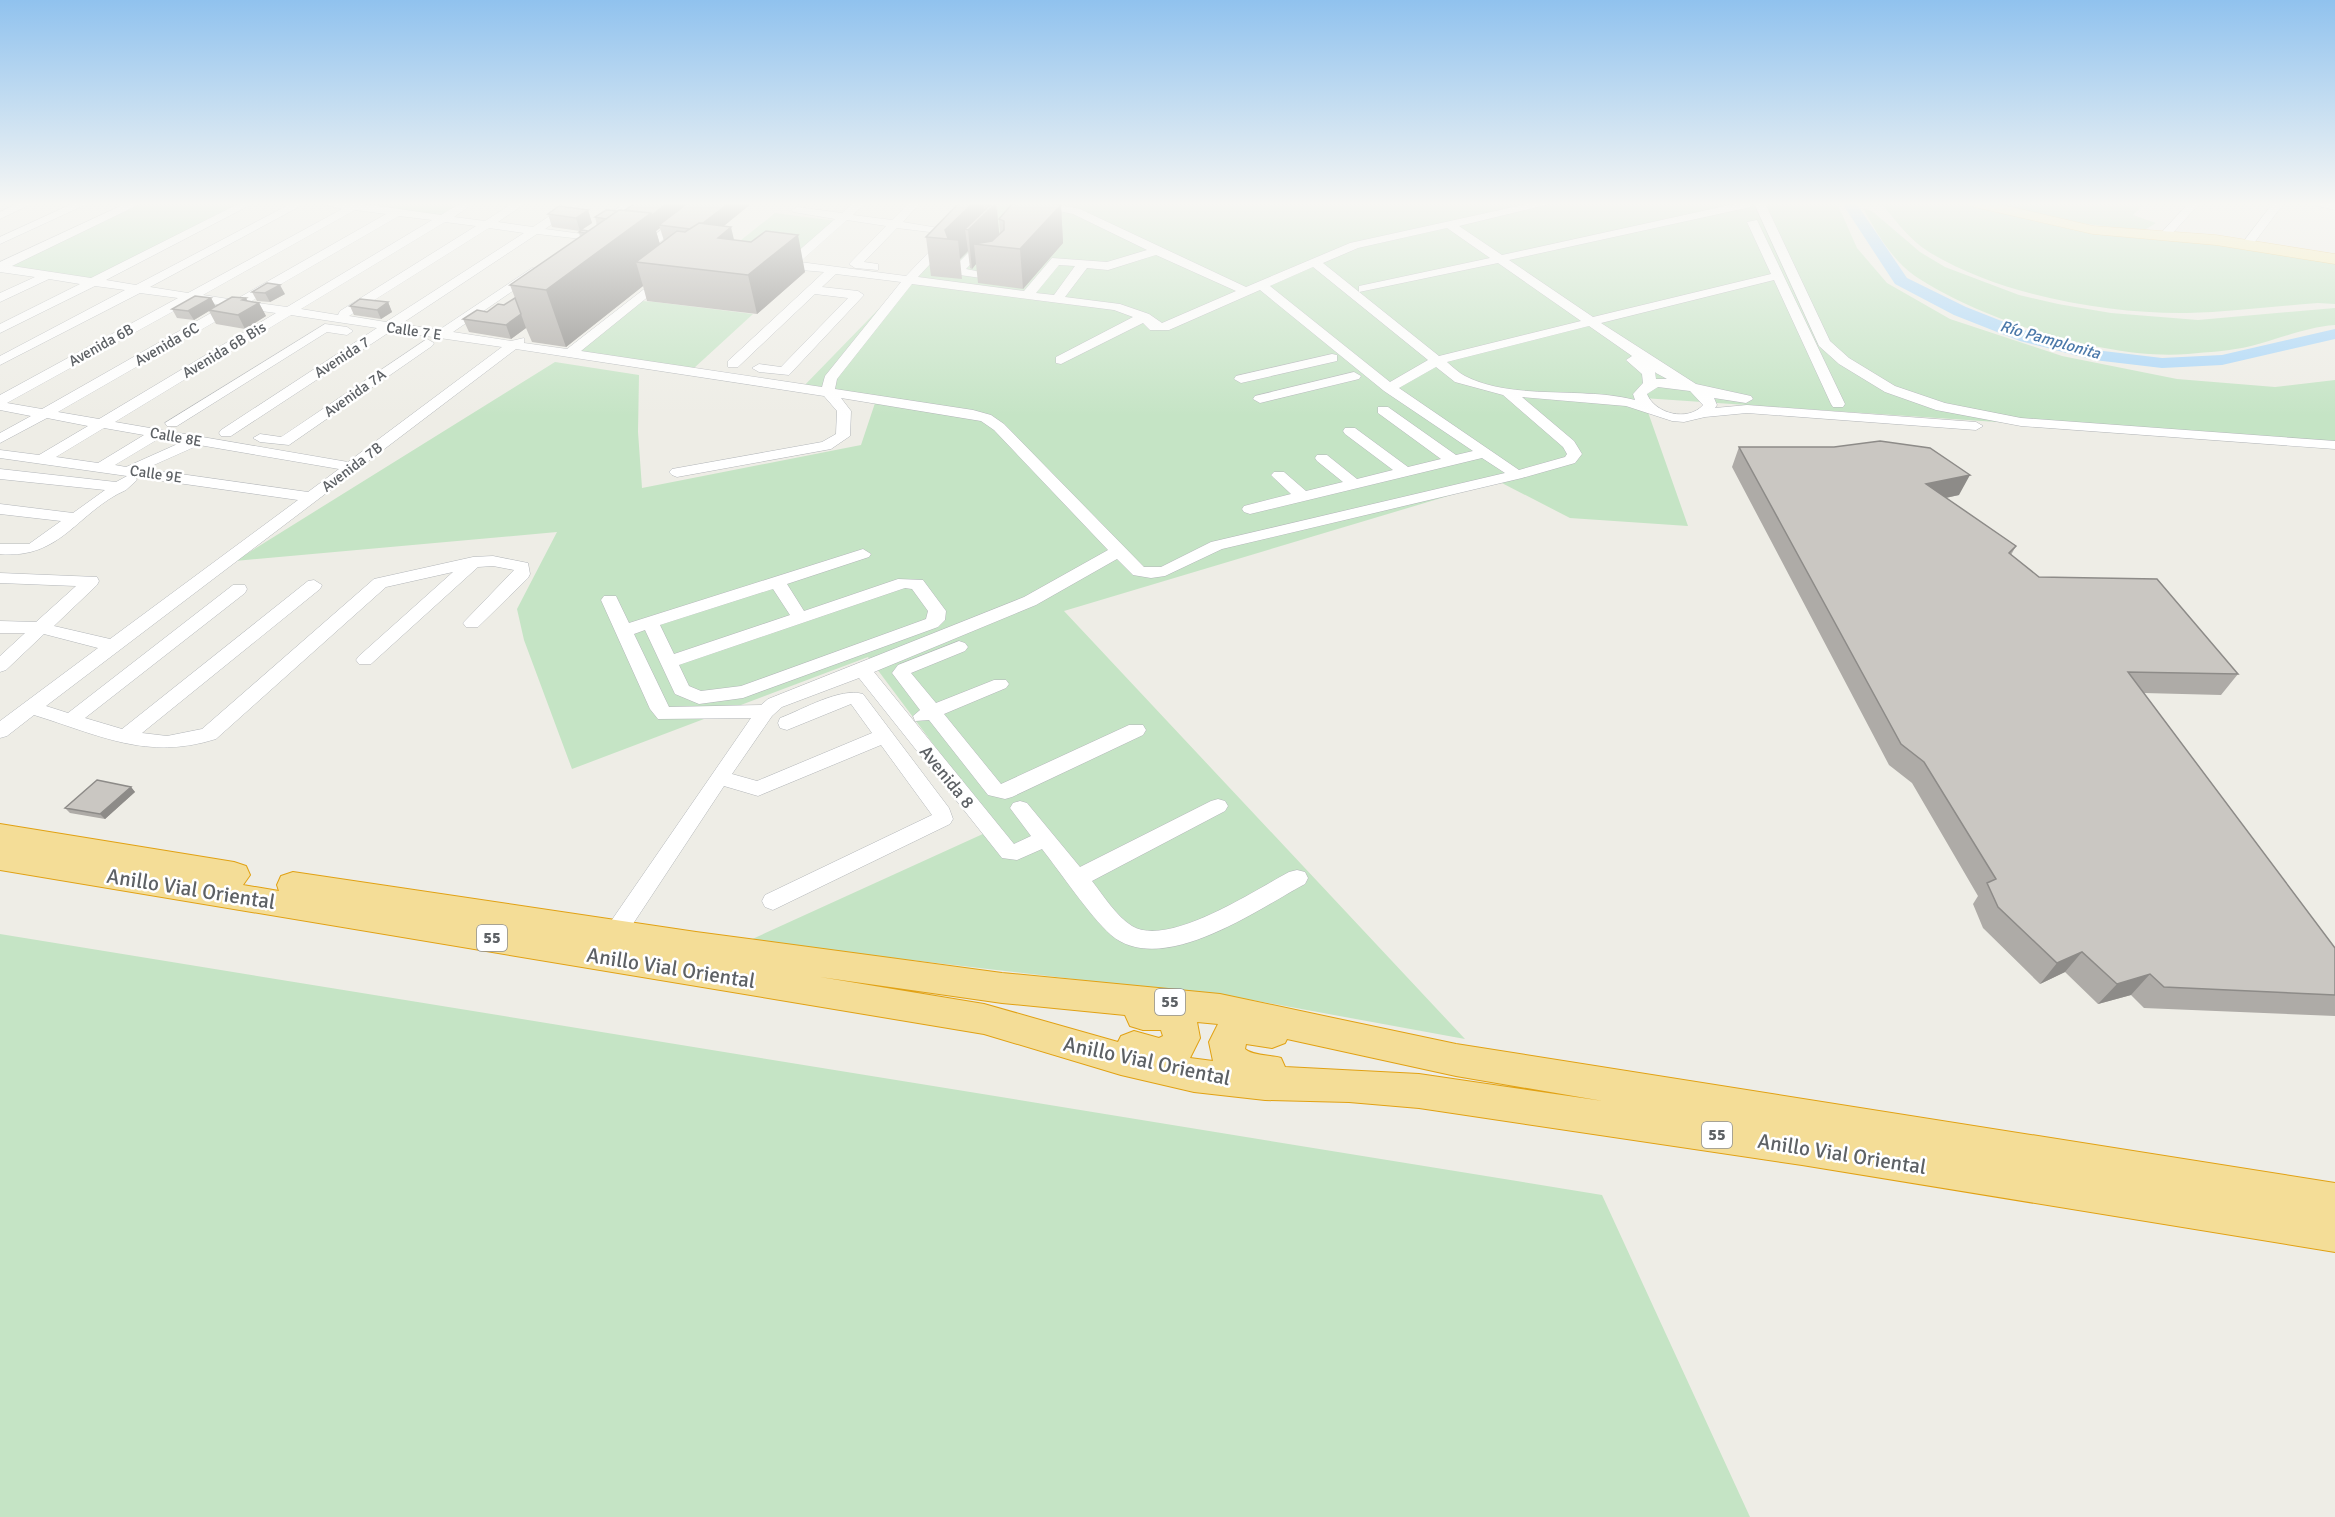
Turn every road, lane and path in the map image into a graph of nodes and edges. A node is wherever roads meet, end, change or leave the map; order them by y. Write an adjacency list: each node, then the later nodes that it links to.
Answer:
1 (41, 274): 24 (street, Calle 7 E)
2 (109, 274): 27 (street)
3 (167, 274): 30 (street)
4 (232, 274): 35 (street, Avenida 6B)
5 (289, 274): 38 (street, Avenida 6C)
6 (351, 274): 39 (street, Avenida 6B Bis)
7 (408, 274): 41 (street)
8 (470, 274): 47 (street, Avenida 7)
9 (530, 274): 50 (street)
10 (669, 274): 53 (street)
11 (829, 274): 32 (street)
12 (862, 274): 26 (street)
13 (915, 274): 26 (street)
14 (983, 274): 29 (street)
15 (1045, 274): 34 (street)
16 (1076, 274): 37 (street)
17 (1206, 274): 33 (street)
18 (1286, 274): 28 (street)
19 (1338, 274): 55 (street)
20 (1341, 274): 31 (street)
21 (1430, 274): 31 (street)
22 (1517, 274): 42 (street)
23 (1787, 274): 60 (street)
24 (48, 275): 27 (street, Calle 7 E); 36 (street)
25 (1776, 276): 42 (street); 61 (street)
26 (909, 280): 29 (street); 68 (street)
27 (93, 282): 30 (street, Calle 7 E); 45 (street)
28 (1261, 285): 33 (street); 49 (street)
29 (965, 287): 34 (street)
30 (138, 289): 35 (street, Calle 7 E); 57 (street)
31 (1363, 289): 55 (street)
32 (813, 290): 43 (street); 48 (street)
33 (1246, 292): 40 (street)
34 (1027, 295): 37 (street)
35 (191, 296): 38 (street, Calle 7 E); 70 (street, Avenida 6B)
36 (0, 298)
37 (1058, 299): 40 (street)
38 (237, 303): 39 (street, Calle 7 E); 77 (street, Avenida 6C)
39 (289, 311): 41 (street, Calle 7 E); 79 (street, Avenida 6B Bis)
40 (1144, 317): 56 (street)
41 (337, 318): 47 (street, Calle 7 E)
42 (1587, 322): 55 (street); 64 (street); 65 (street)
43 (772, 327): 48 (street); 48 (street)
44 (518, 328): 51 (street, Avenida 7B)
45 (0, 329)
46 (533, 331): 52 (street, Avenida 7B)
47 (381, 332): 50 (street, Calle 7 E); 81 (street, Avenida 7); 81 (street, Avenida 7A); 81 (street)
48 (821, 333)
49 (1322, 334): 54 (street); 63 (street)
50 (440, 335): 51 (street, Calle 7 E)
51 (498, 342): 52 (street, Calle 7 E); 66 (street, Avenida 7B)
52 (514, 345): 53 (street, Calle 7 E); 67 (street, Avenida 7B)
53 (570, 353): 68 (street, Calle 7 E)
54 (1332, 358): 58 (street); 59 (street)
55 (1442, 359): 63 (street); 64 (street); 71 (street)
56 (1061, 360)
57 (0, 361)
58 (1354, 376): 62 (street); 69 (street)
59 (1241, 379)
60 (1874, 380): 61 (street); 83 (street)
61 (1826, 382): 72 (street)
62 (1366, 386)
63 (1389, 387): 88 (street)
64 (1646, 387): 65 (street); 74 (street)
65 (1695, 389): 72 (street); 76 (street)
66 (434, 390): 67 (street); 94 (street, Avenida 7B)
67 (451, 392): 94 (street, Avenida 7B)
68 (828, 392): 96 (street); 109 (street, Calle 7 E)
69 (1260, 399)
70 (0, 401)
71 (1530, 401): 74 (street); 100 (street, Calle 7 E)
72 (1838, 404): 78 (street)
73 (0, 406): 77 (street, Calle 8E)
74 (1650, 408): 76 (street)
75 (1383, 410): 93 (street)
76 (1703, 413): 78 (street)
77 (44, 414): 79 (street, Calle 8E); 84 (street, Avenida 6C)
78 (1875, 418): 83 (street)
79 (101, 424): 82 (street, Calle 8E); 92 (street, Avenida 6B Bis)
80 (1350, 431): 97 (street)
81 (226, 433)
82 (158, 434): 85 (street, Calle 8E); 95 (street)
83 (2206, 438): 86 (street)
84 (0, 439)
85 (198, 440): 94 (street, Calle 8E); 101 (street)
86 (2241, 441): 87 (street); 89 (street)
87 (2335, 445)
88 (1485, 453): 93 (street); 100 (street)
89 (2335, 453)
90 (2, 456): 92 (street, Calle 9E)
91 (1322, 458): 102 (street)
92 (41, 460): 95 (street, Calle 9E)
93 (1454, 460): 97 (street)
94 (343, 465): 104 (street, Avenida 7B)
95 (102, 467): 101 (street, Calle 9E)
96 (677, 472)
97 (1405, 472): 102 (street)
98 (0, 474): 101 (street)
99 (1279, 475): 103 (street)
100 (1517, 475): 109 (street, Calle 7 E)
101 (126, 479): 104 (street, Calle 9E); 107 (street)
102 (1354, 484): 103 (street)
103 (1302, 496): 106 (street)
104 (312, 497): 123 (street, Avenida 7B)
105 (0, 509): 107 (street)
106 (1250, 509)
107 (76, 518): 108 (street)
108 (0, 549)
109 (1118, 550): 128 (street)
110 (863, 554): 113 (street)
111 (473, 562): 119 (street); 125 (street); 139 (street)
112 (0, 578): 121 (street)
113 (777, 581): 117 (street); 118 (street)
114 (314, 585): 139 (street)
115 (240, 589): 133 (street)
116 (610, 600): 122 (street)
117 (800, 618): 126 (street); 126 (street)
118 (650, 622): 122 (street); 126 (street)
119 (472, 623)
120 (0, 627): 121 (street)
121 (41, 628): 123 (street); 127 (street)
122 (624, 631): 131 (street)
123 (113, 646): 130 (street, Avenida 7B)
124 (959, 647): 132 (street)
125 (366, 660)
126 (669, 662)
127 (0, 666)
128 (862, 670): 131 (street); 135 (street, Avenida 8)
129 (1000, 684): 132 (street)
130 (32, 708): 133 (street); 137 (street, Avenida 7B)
131 (765, 711): 140 (street)
132 (932, 711): 135 (street); 136 (street)
133 (72, 719): 139 (street)
134 (787, 723): 138 (street)
135 (905, 723): 144 (street, Avenida 8)
136 (1137, 730)
137 (0, 731)
138 (884, 735): 140 (street); 148 (street)
139 (126, 736)
140 (720, 778): 149 (street)
141 (1218, 806): 147 (street)
142 (1020, 808): 144 (street)
143 (0, 836): 149 (highway, Anillo Vial Oriental / 55)
144 (1045, 838): 147 (street)
145 (0, 858): 152 (highway, Anillo Vial Oriental / 55)
146 (1297, 878): 147 (street)
147 (1078, 879)
148 (773, 901)
149 (615, 933): 150 (highway, Anillo Vial Oriental / 55)
150 (1131, 999): 151 (highway, Anillo Vial Oriental / 55); 152 (highway)
151 (1306, 1027): 153 (highway); 154 (highway, Anillo Vial Oriental / 55)
152 (1097, 1052): 153 (highway, Anillo Vial Oriental / 55)
153 (1282, 1084): 155 (highway, Anillo Vial Oriental / 55)
154 (2335, 1202)
155 (2335, 1232)

